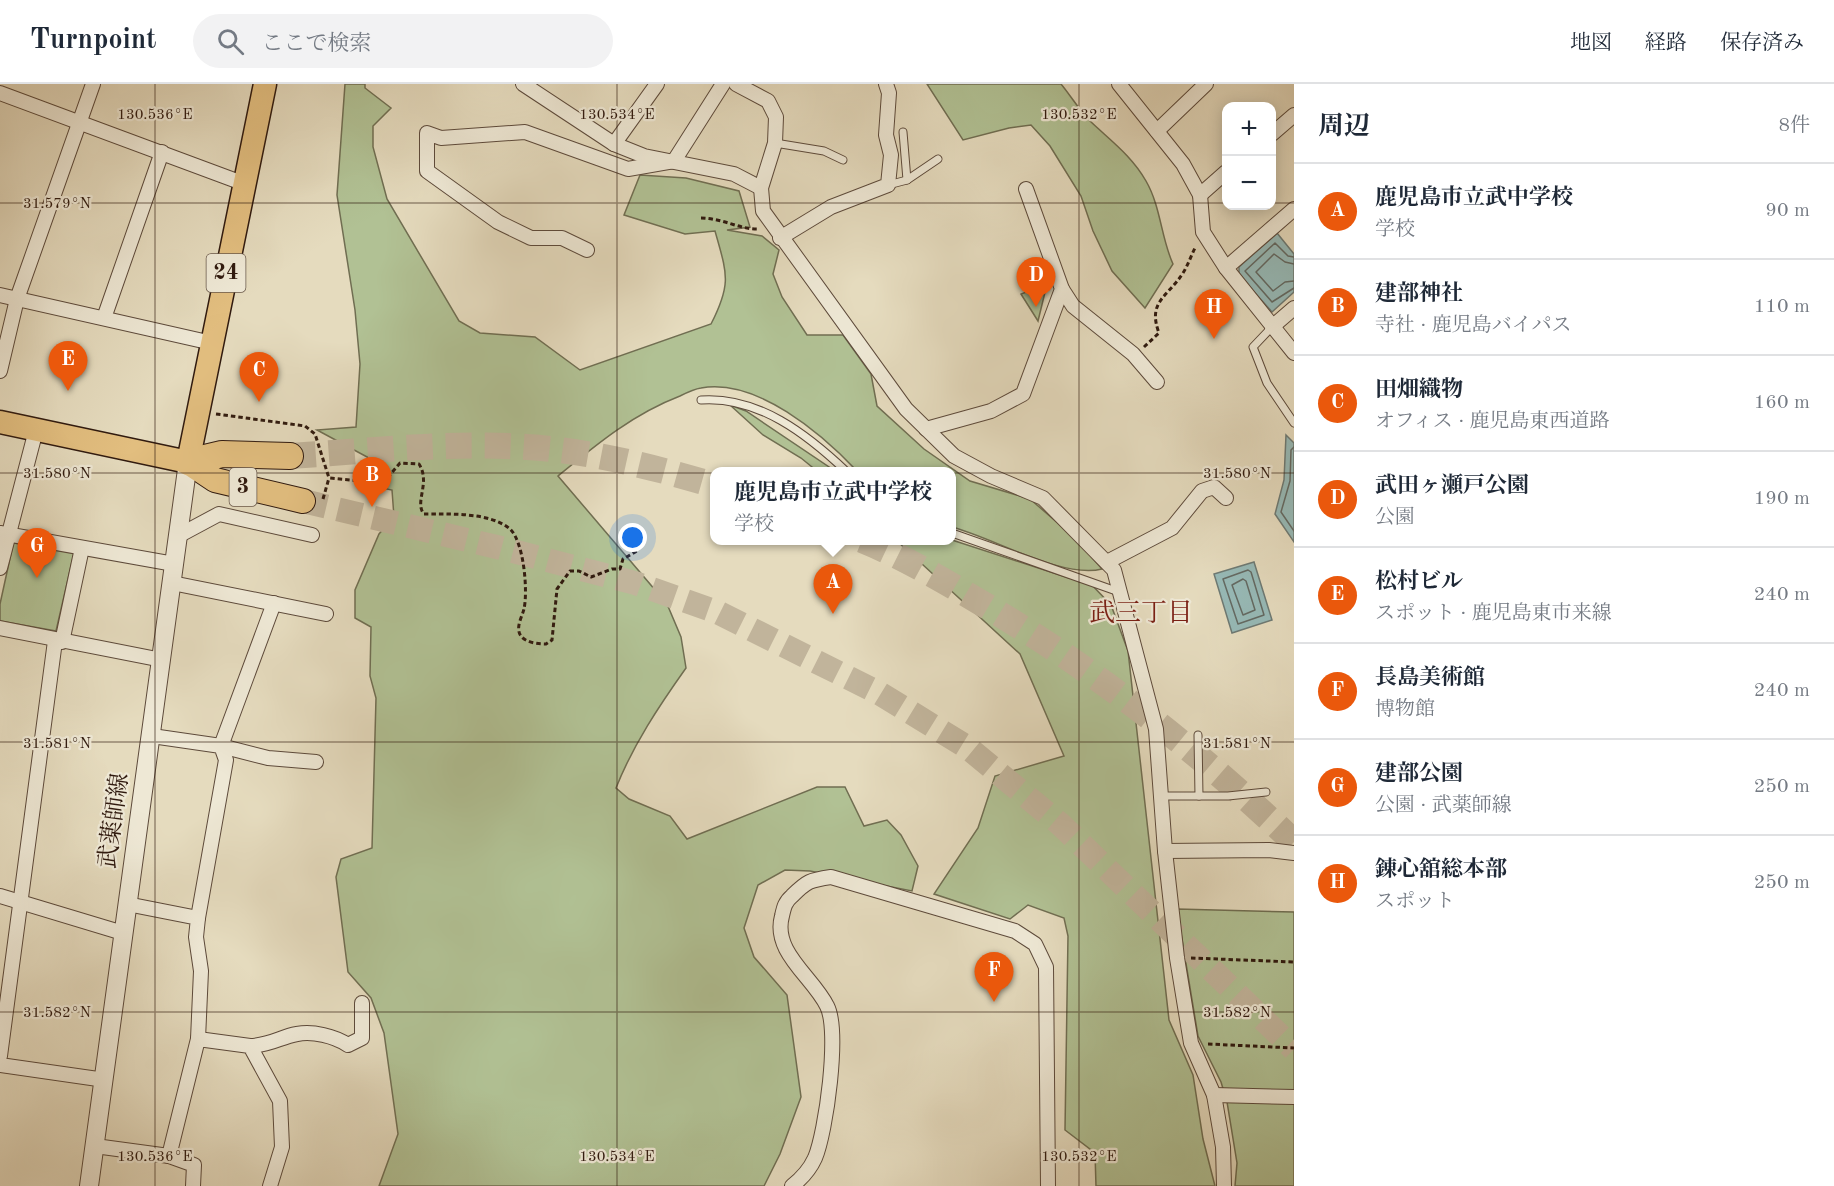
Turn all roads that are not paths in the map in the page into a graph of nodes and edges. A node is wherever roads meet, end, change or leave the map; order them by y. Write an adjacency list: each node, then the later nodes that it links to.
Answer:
1 (93, 84): 12 (street)
2 (265, 84): 24 (main road, 24)
3 (523, 84): 17 (street)
4 (723, 84): 21 (street)
5 (736, 84): 16 (street)
6 (886, 84): 25 (street)
7 (1119, 84): 13 (street)
8 (1206, 84): 13 (street)
9 (649, 87): 17 (street)
10 (0, 93): 12 (street)
11 (1294, 115): 14 (street)
12 (79, 123): 18 (street); 35 (street)
13 (1157, 131): 28 (street)
14 (1276, 131)
15 (903, 132): 23 (lane)
16 (775, 143): 20 (lane); 26 (street)
17 (614, 144): 21 (street)
18 (162, 152): 24 (street); 37 (street)
19 (938, 159): 23 (lane)
20 (843, 160)
21 (674, 161): 26 (street); 31 (street)
22 (1222, 176): 28 (street)
23 (907, 180): 25 (lane)
24 (245, 184): 39 (main road, 24)
25 (888, 185): 30 (street)
26 (761, 188): 30 (street)
27 (1026, 189): 33 (street)
28 (1200, 195): 32 (street)
29 (1294, 209): 32 (street)
30 (776, 233): 46 (street)
31 (587, 250)
32 (1226, 268): 38 (street)
33 (1062, 288): 42 (street); 46 (street)
34 (0, 296): 35 (street)
35 (16, 299): 37 (street); 41 (street)
36 (1294, 308): 38 (street)
37 (104, 318): 39 (street)
38 (1272, 327): 40 (street); 45 (lane)
39 (212, 343): 49 (main road, 24)
40 (1294, 353)
41 (0, 371)
42 (1157, 382)
43 (701, 400): 50 (lane)
44 (0, 423): 47 (main road)
45 (1294, 423)
46 (926, 429): 58 (street)
47 (36, 430): 49 (main road); 53 (street)
48 (290, 456): 49 (highway, 3)
49 (188, 462): 52 (highway, 3); 56 (street, 武薬師線)
50 (843, 467)
51 (1226, 498): 58 (street)
52 (303, 501)
53 (4, 533): 57 (street); 60 (street)
54 (312, 535): 56 (street)
55 (956, 535): 62 (lane)
56 (178, 537): 59 (street, 武薬師線)
57 (82, 548): 59 (street); 66 (street)
58 (1107, 562): 62 (street)
59 (174, 564): 61 (street, 武薬師線)
60 (0, 568)
61 (172, 584): 63 (street); 67 (street, 武薬師線)
62 (1119, 592): 73 (street)
63 (274, 603): 64 (street); 70 (street)
64 (326, 614)
65 (0, 628): 66 (street)
66 (59, 642): 67 (street); 78 (street)
67 (162, 660): 69 (street, 武薬師線)
68 (1198, 735): 74 (lane)
69 (152, 736): 70 (street); 79 (street, 武薬師線)
70 (221, 746): 71 (street); 80 (street)
71 (316, 762)
72 (1266, 792): 74 (lane)
73 (1161, 796): 74 (lane); 75 (street)
74 (1199, 796)
75 (1165, 851): 76 (street); 88 (street)
76 (1294, 853)
77 (0, 896): 78 (street)
78 (21, 902): 81 (street); 85 (street)
79 (127, 904): 80 (street); 81 (street, 武薬師線)
80 (198, 918): 83 (street)
81 (123, 933): 87 (street, 武薬師線)
82 (362, 1003): 84 (street)
83 (198, 1039): 84 (street); 91 (street)
84 (250, 1046): 94 (street)
85 (0, 1056)
86 (0, 1065): 87 (street)
87 (105, 1080): 90 (street, 武薬師線)
88 (1214, 1095): 89 (street); 97 (street)
89 (1294, 1097)
90 (95, 1146): 91 (street); 92 (street, 武薬師線)
91 (169, 1156): 93 (street)
92 (89, 1186)
93 (193, 1186)
94 (270, 1186)
95 (792, 1186): 96 (street)
96 (1048, 1186)
97 (1224, 1186)

